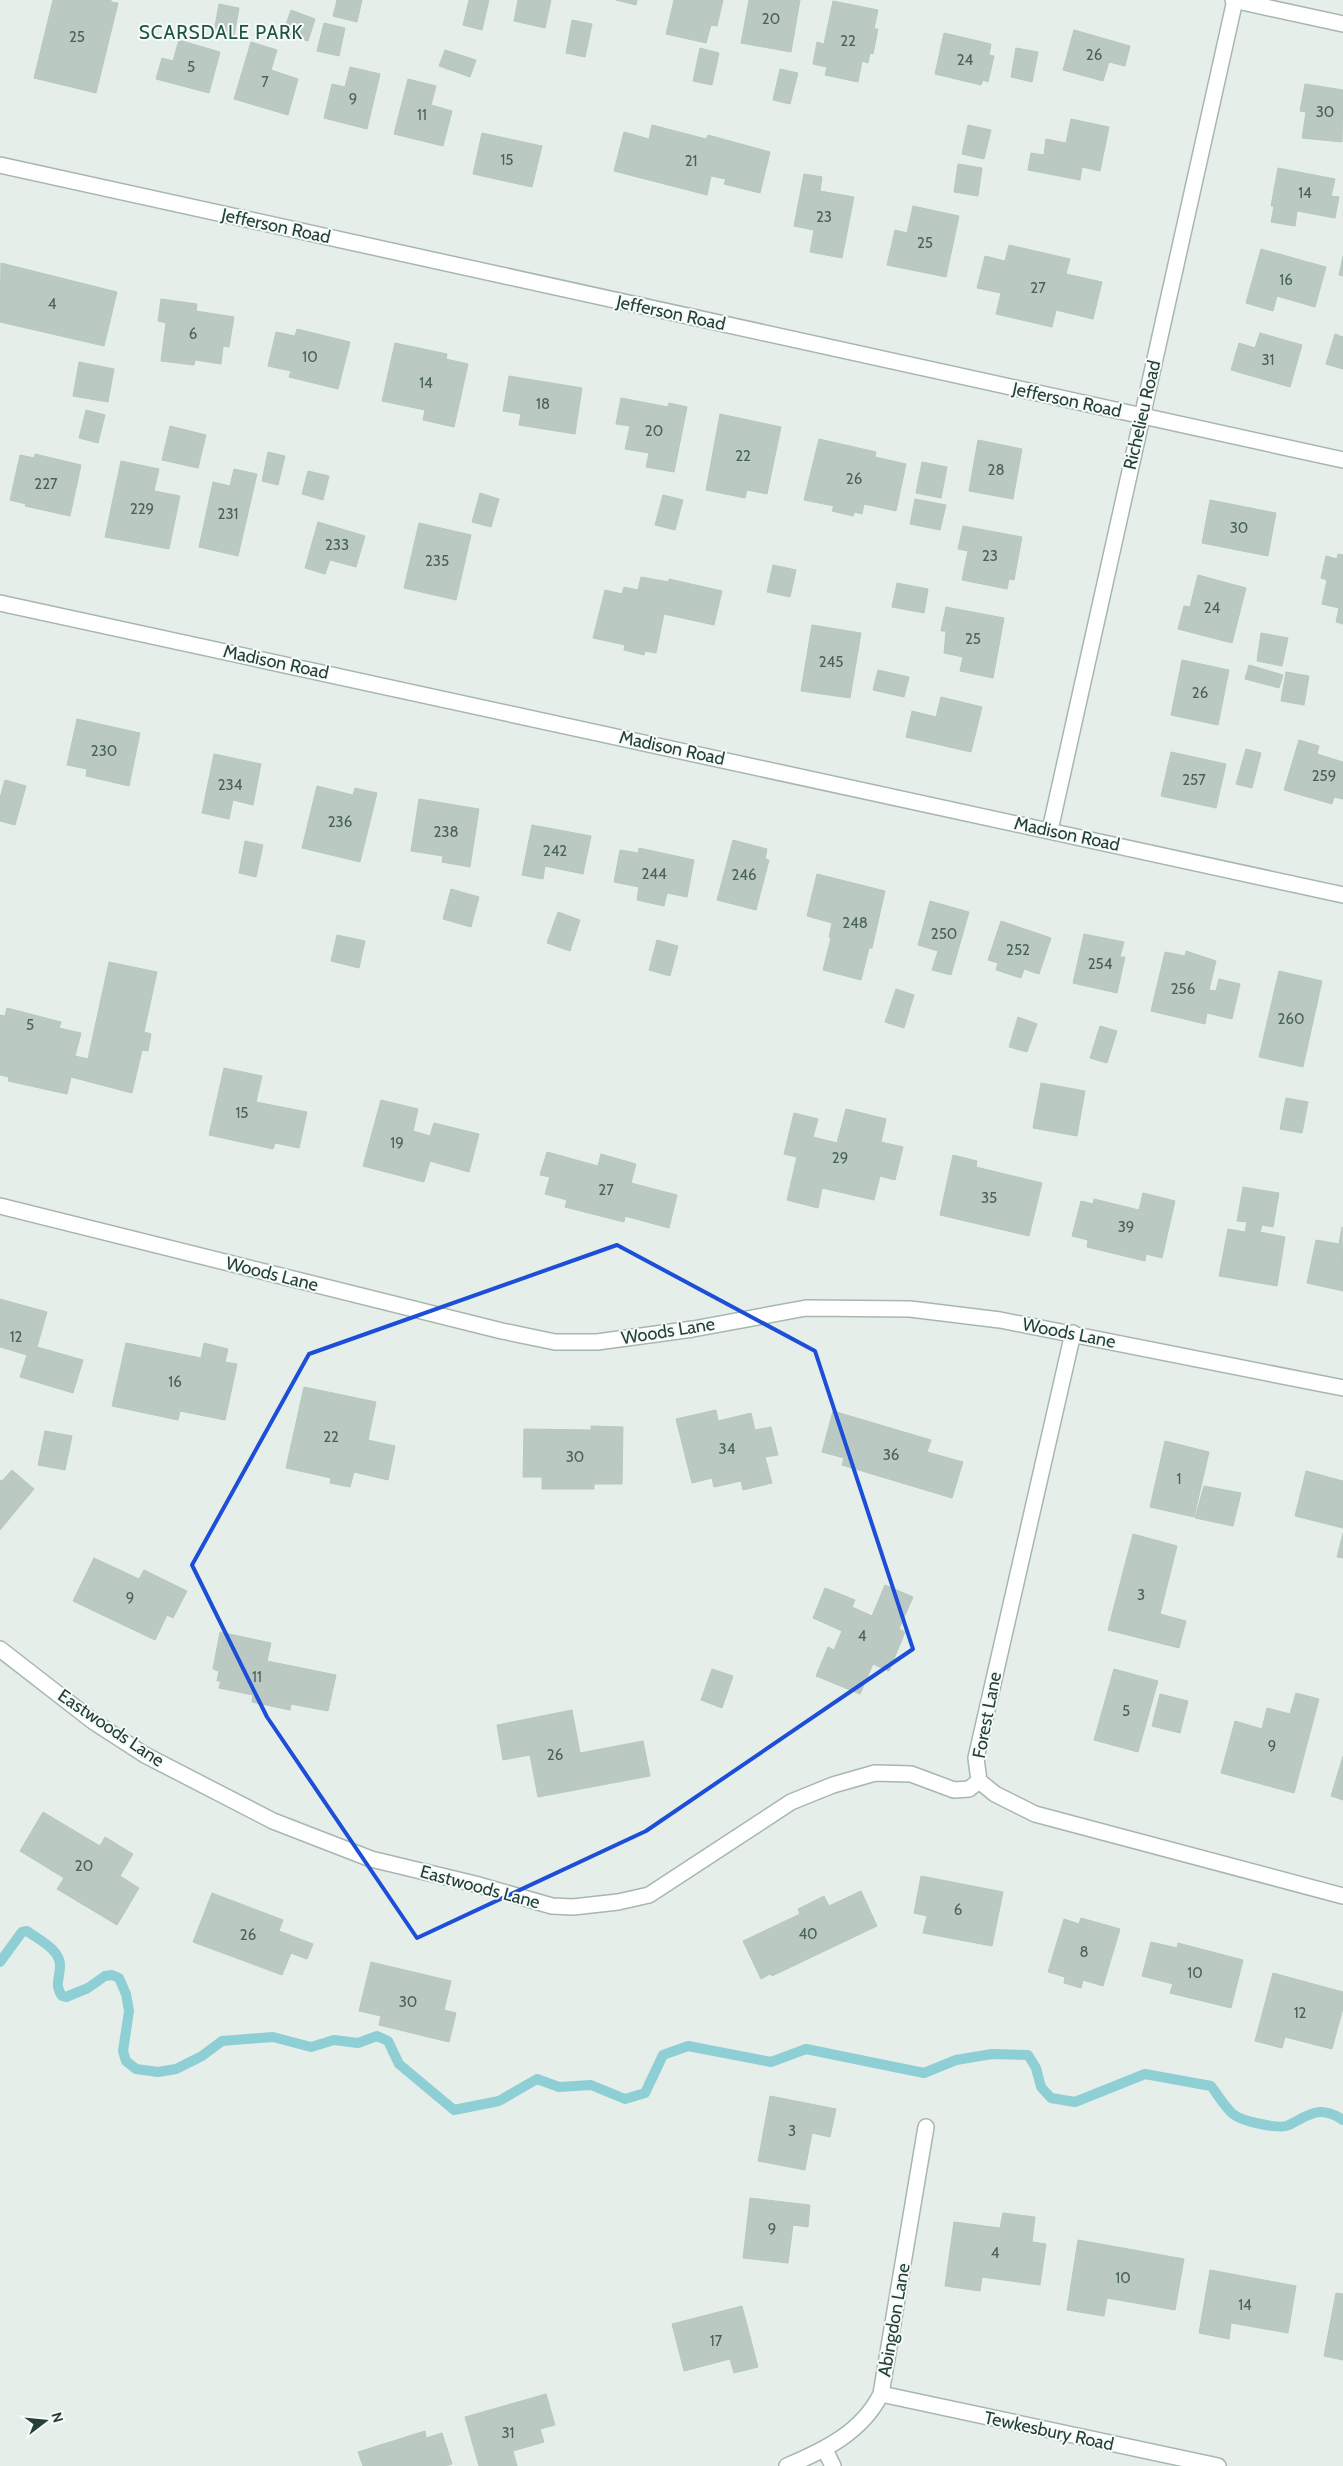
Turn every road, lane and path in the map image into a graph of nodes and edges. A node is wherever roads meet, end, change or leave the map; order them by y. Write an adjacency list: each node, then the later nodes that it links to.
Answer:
1 (1234, 0): 2 (street); 4 (street, Richelieu Road)
2 (1343, 24)
3 (0, 165): 4 (street, Jefferson Road)
4 (1142, 416): 5 (street, Jefferson Road); 7 (street, Richelieu Road)
5 (1343, 460)
6 (0, 603): 7 (street, Madison Road)
7 (1050, 830): 8 (street, Madison Road)
8 (1343, 895)
9 (0, 1206): 10 (street, Woods Lane)
10 (1072, 1333): 11 (street, Woods Lane); 13 (street, Forest Lane)
11 (1343, 1388)
12 (0, 1649): 13 (street, Eastwoods Lane)
13 (980, 1781): 14 (street, Forest Lane)
14 (1343, 1896)
15 (926, 2127): 16 (street, Abingdon Lane)
16 (881, 2394): 17 (street, Abingdon Lane); 20 (street, Tewkesbury Road)
17 (825, 2450): 18 (street, Abingdon Lane); 19 (street)
18 (787, 2466)
19 (833, 2466)
20 (1218, 2466)

